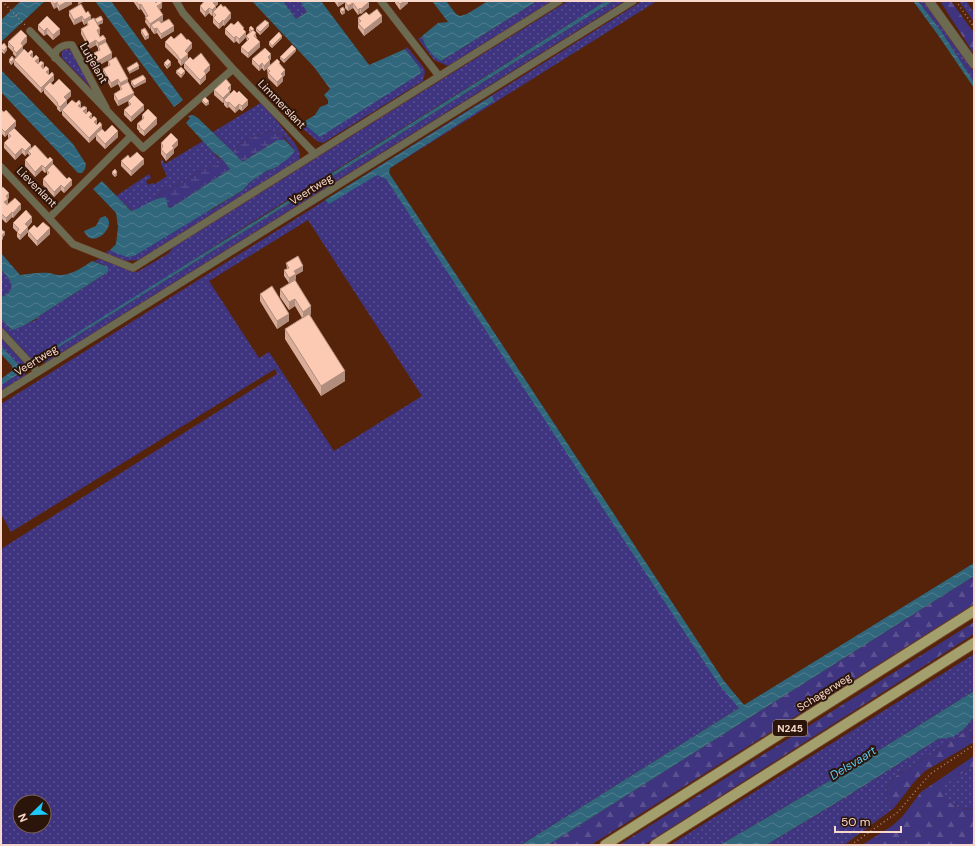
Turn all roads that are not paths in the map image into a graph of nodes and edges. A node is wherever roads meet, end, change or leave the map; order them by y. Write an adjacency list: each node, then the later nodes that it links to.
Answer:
1 (176, 1): 9 (street, Limmerslant)
2 (381, 1): 10 (street)
3 (559, 1): 10 (street)
4 (633, 1): 17 (street, Veertweg)
5 (929, 1): 8 (street)
6 (28, 29): 7 (street, Lutjelant)
7 (56, 58): 11 (street, Lutjelant); 11 (street, Lutjelant)
8 (974, 64)
9 (233, 69): 12 (street, Lutjelant); 13 (street, Limmerslant)
10 (439, 76): 13 (street)
11 (109, 113): 12 (street, Lutjelant)
12 (131, 136): 15 (street, Lievenlant)
13 (315, 154): 15 (street)
14 (1, 167): 15 (street, Lievenlant)
15 (49, 218)
16 (1, 332): 17 (street)
17 (38, 372): 18 (street, Veertweg)
18 (1, 395)
19 (974, 611): 21 (main road, Schagerweg / N245)
20 (974, 643): 22 (main road, N245)
21 (605, 845)
22 (654, 845)

